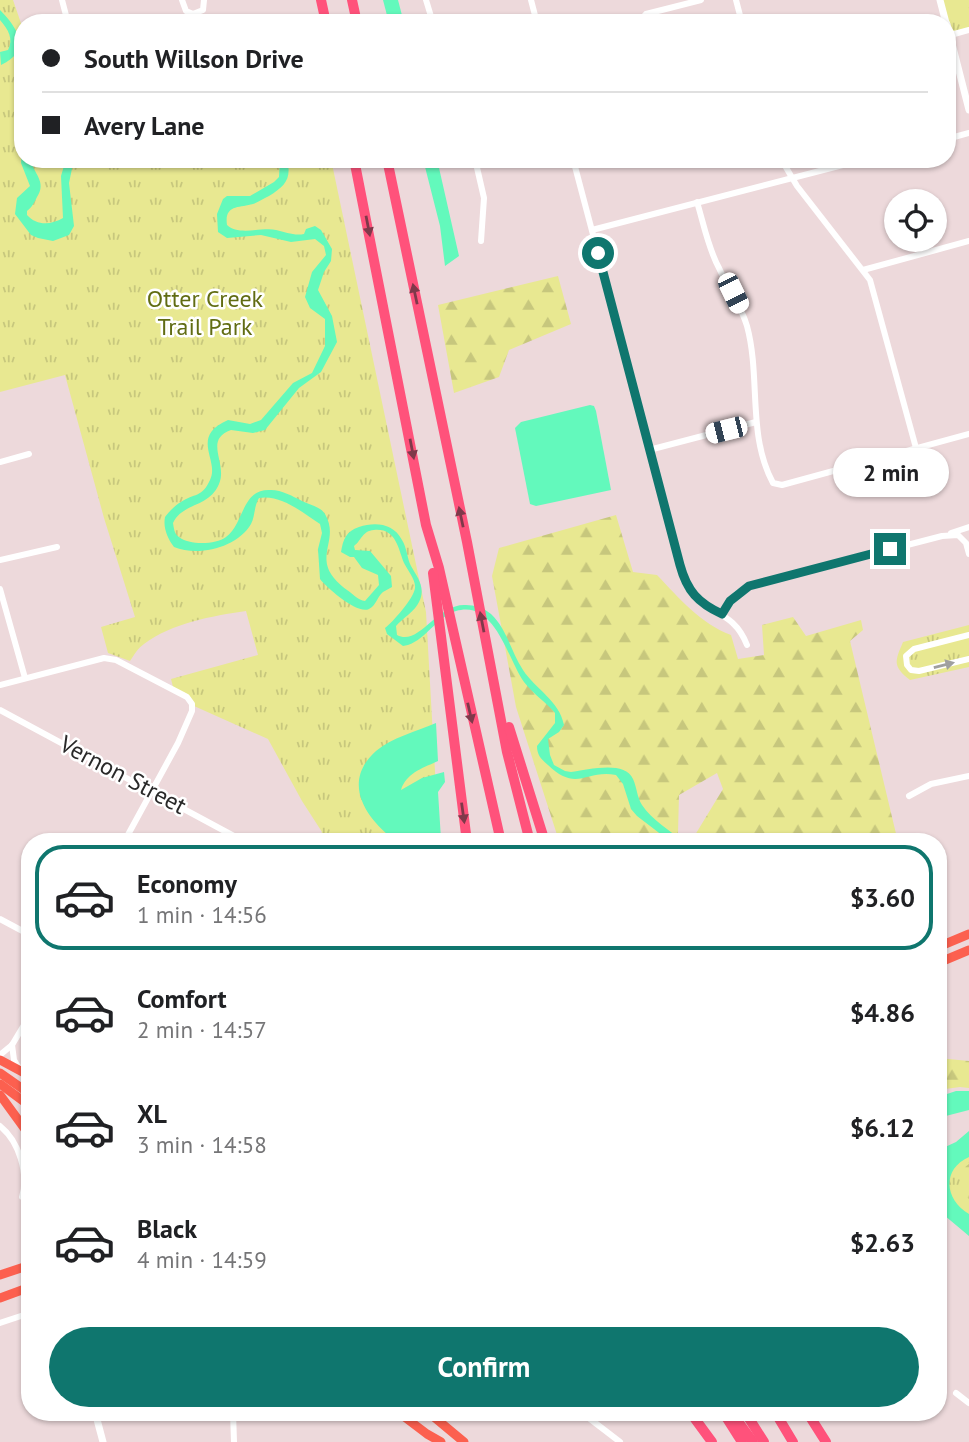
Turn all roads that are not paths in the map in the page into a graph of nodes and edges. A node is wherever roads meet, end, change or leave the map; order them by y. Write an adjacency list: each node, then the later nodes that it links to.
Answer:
1 (182, 0): 2 (street)
2 (204, 0)
3 (701, 0): 4 (street)
4 (646, 14)
5 (956, 64): 6 (street)
6 (969, 110)
7 (356, 168): 34 (highway, one-way to 34)
8 (389, 168): 36 (highway, one-way to 8)
9 (477, 168): 16 (street)
10 (575, 168): 15 (street)
11 (787, 168): 13 (street)
12 (831, 168): 13 (street)
13 (792, 178): 14 (street); 18 (street)
14 (697, 202): 15 (street); 19 (street)
15 (592, 230): 22 (street)
16 (481, 241)
17 (969, 241): 18 (street)
18 (863, 270): 21 (street)
19 (756, 422): 21 (street); 22 (street)
20 (969, 434): 21 (street)
21 (916, 448)
22 (649, 450): 31 (street)
23 (29, 454): 24 (street)
24 (0, 462)
25 (969, 527): 26 (street)
26 (950, 534): 28 (street); 31 (street)
27 (57, 547): 29 (street)
28 (968, 550)
29 (0, 560)
30 (0, 589): 37 (street)
31 (722, 614): 33 (street)
32 (969, 635): 35 (street, one-way to 35)
33 (747, 645)
34 (449, 648): 45 (highway, one-way to 45); 46 (highway, one-way to 46)
35 (969, 659)
36 (490, 660): 47 (highway); 48 (highway)
37 (25, 678): 38 (street); 41 (street)
38 (0, 685)
39 (0, 710): 41 (street, Vernon Street)
40 (969, 776): 42 (street)
41 (151, 791): 43 (street); 44 (street, Vernon Street)
42 (909, 796)
43 (129, 833)
44 (228, 833)
45 (466, 833)
46 (498, 833)
47 (528, 833)
48 (542, 833)
49 (0, 919): 50 (street)
50 (21, 930)
51 (969, 934): 52 (main road)
52 (947, 943)
53 (969, 950): 54 (main road)
54 (947, 959)
55 (21, 1030): 56 (street)
56 (12, 1045): 57 (street); 58 (street)
57 (0, 1058): 59 (main road)
58 (21, 1068)
59 (21, 1071)
60 (0, 1073): 62 (main road)
61 (0, 1084): 64 (main road)
62 (21, 1088)
63 (0, 1094): 65 (main road)
64 (21, 1099)
65 (21, 1123)
66 (0, 1126): 67 (street)
67 (21, 1168)
68 (21, 1268): 69 (main road)
69 (0, 1275)
70 (21, 1290): 71 (main road)
71 (0, 1298)
72 (21, 1316): 73 (street)
73 (0, 1323)
74 (956, 1394): 75 (street)
75 (969, 1403)
76 (97, 1421): 88 (street)
77 (233, 1421): 89 (street)
78 (410, 1421): 90 (main road)
79 (419, 1421): 90 (main road)
80 (439, 1421): 91 (main road)
81 (593, 1421): 92 (street)
82 (697, 1421): 93 (highway)
83 (729, 1421): 94 (highway)
84 (737, 1421): 95 (highway)
85 (751, 1421): 96 (highway)
86 (780, 1421): 97 (highway)
87 (813, 1421): 98 (highway)
88 (103, 1442)
89 (234, 1442)
90 (443, 1442)
91 (464, 1442)
92 (620, 1442)
93 (712, 1442)
94 (742, 1442)
95 (752, 1442)
96 (764, 1442)
97 (793, 1442)
98 (826, 1442)

